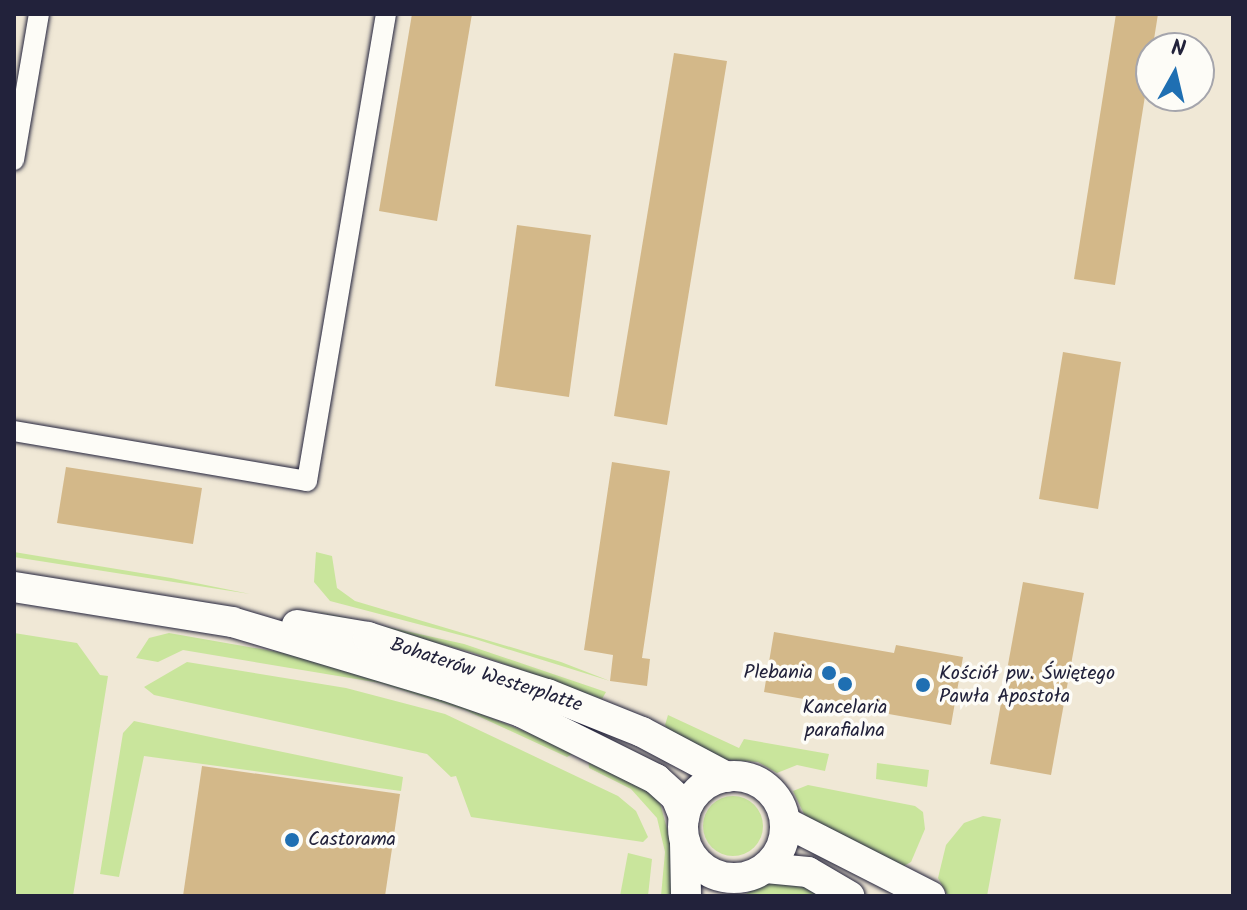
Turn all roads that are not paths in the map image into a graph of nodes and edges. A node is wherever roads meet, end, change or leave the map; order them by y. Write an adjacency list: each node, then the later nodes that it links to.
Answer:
1 (39, 14): 3 (street)
2 (386, 14): 4 (street)
3 (14, 160)
4 (14, 431)
5 (14, 587): 6 (main road, Bohaterów Westerplatte)
6 (232, 622): 7 (main road, Bohaterów Westerplatte); 9 (main road, Bohaterów Westerplatte)
7 (727, 777): 8 (main road); 9 (main road)
8 (785, 822): 10 (main road); 14 (main road)
9 (684, 828): 11 (main road); 12 (main road)
10 (766, 868): 11 (main road); 13 (main road)
11 (732, 887)
12 (686, 896)
13 (849, 896)
14 (930, 896)

